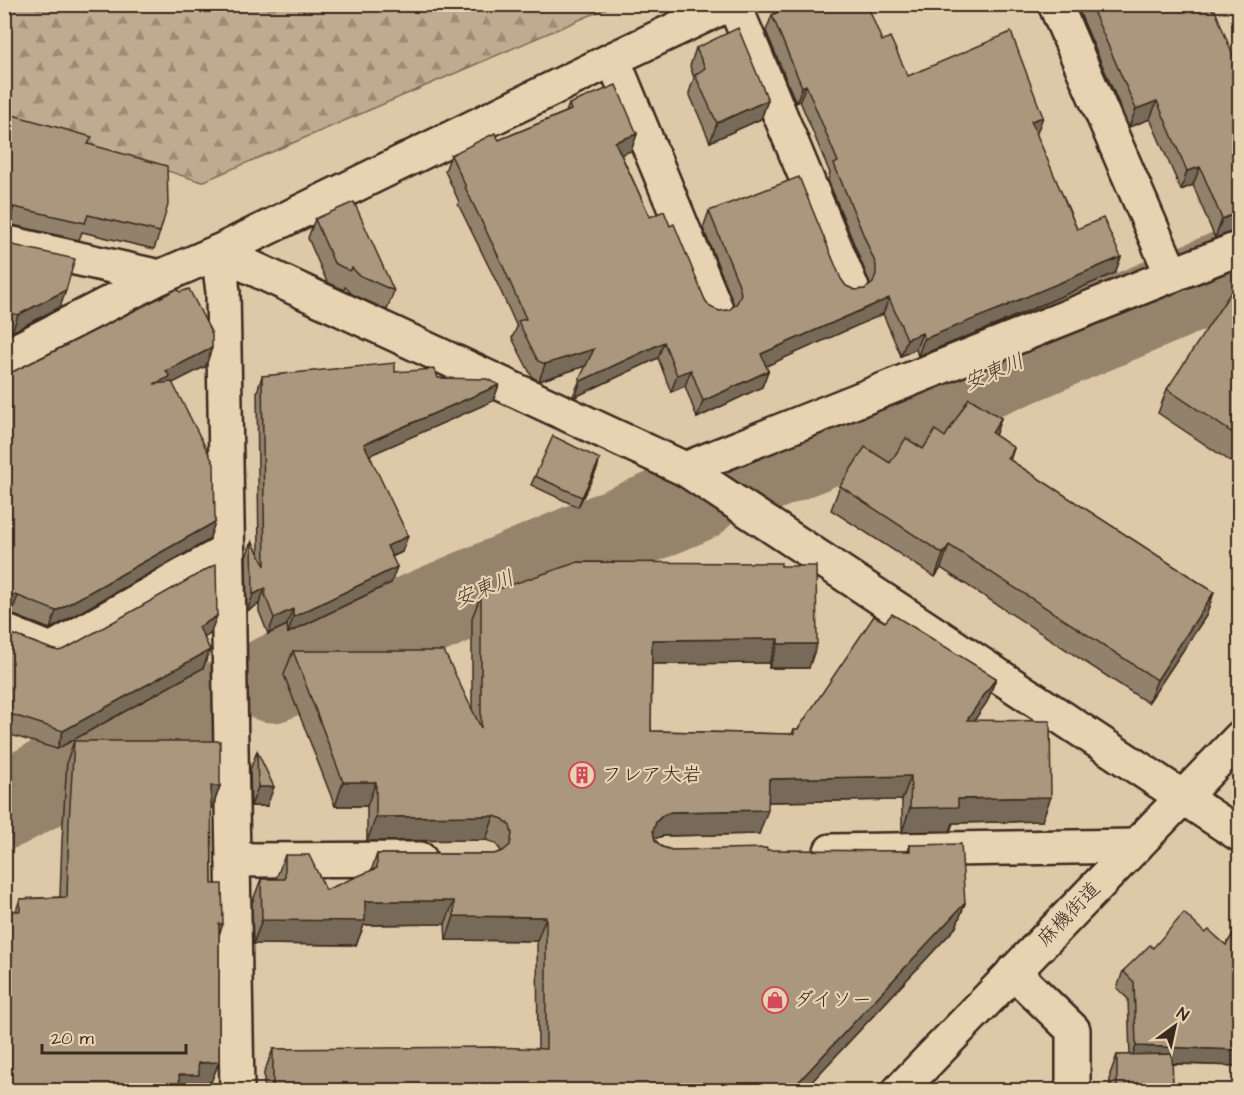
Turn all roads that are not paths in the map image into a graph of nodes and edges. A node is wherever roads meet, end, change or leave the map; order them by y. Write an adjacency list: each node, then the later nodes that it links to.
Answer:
1 (729, 4): 4 (street)
2 (734, 4): 10 (street)
3 (1055, 4): 8 (street)
4 (613, 59): 7 (street); 11 (street)
5 (4, 242): 9 (street)
6 (1239, 248): 8 (street)
7 (218, 252): 9 (street); 13 (street); 14 (street)
8 (1172, 275): 13 (street)
9 (160, 277): 12 (street)
10 (852, 288)
11 (716, 309)
12 (4, 357)
13 (685, 469): 17 (street)
14 (227, 551): 15 (street); 22 (street)
15 (4, 632)
16 (1239, 738): 17 (street, 麻機街道)
17 (1182, 797): 18 (street); 19 (street, 麻機街道)
18 (1239, 835)
19 (1136, 846): 20 (street); 23 (street, 麻機街道)
20 (805, 852)
21 (448, 859): 22 (street)
22 (233, 860): 24 (street)
23 (1013, 972): 25 (street, 麻機街道); 26 (street)
24 (237, 1090)
25 (900, 1090)
26 (1073, 1090)

